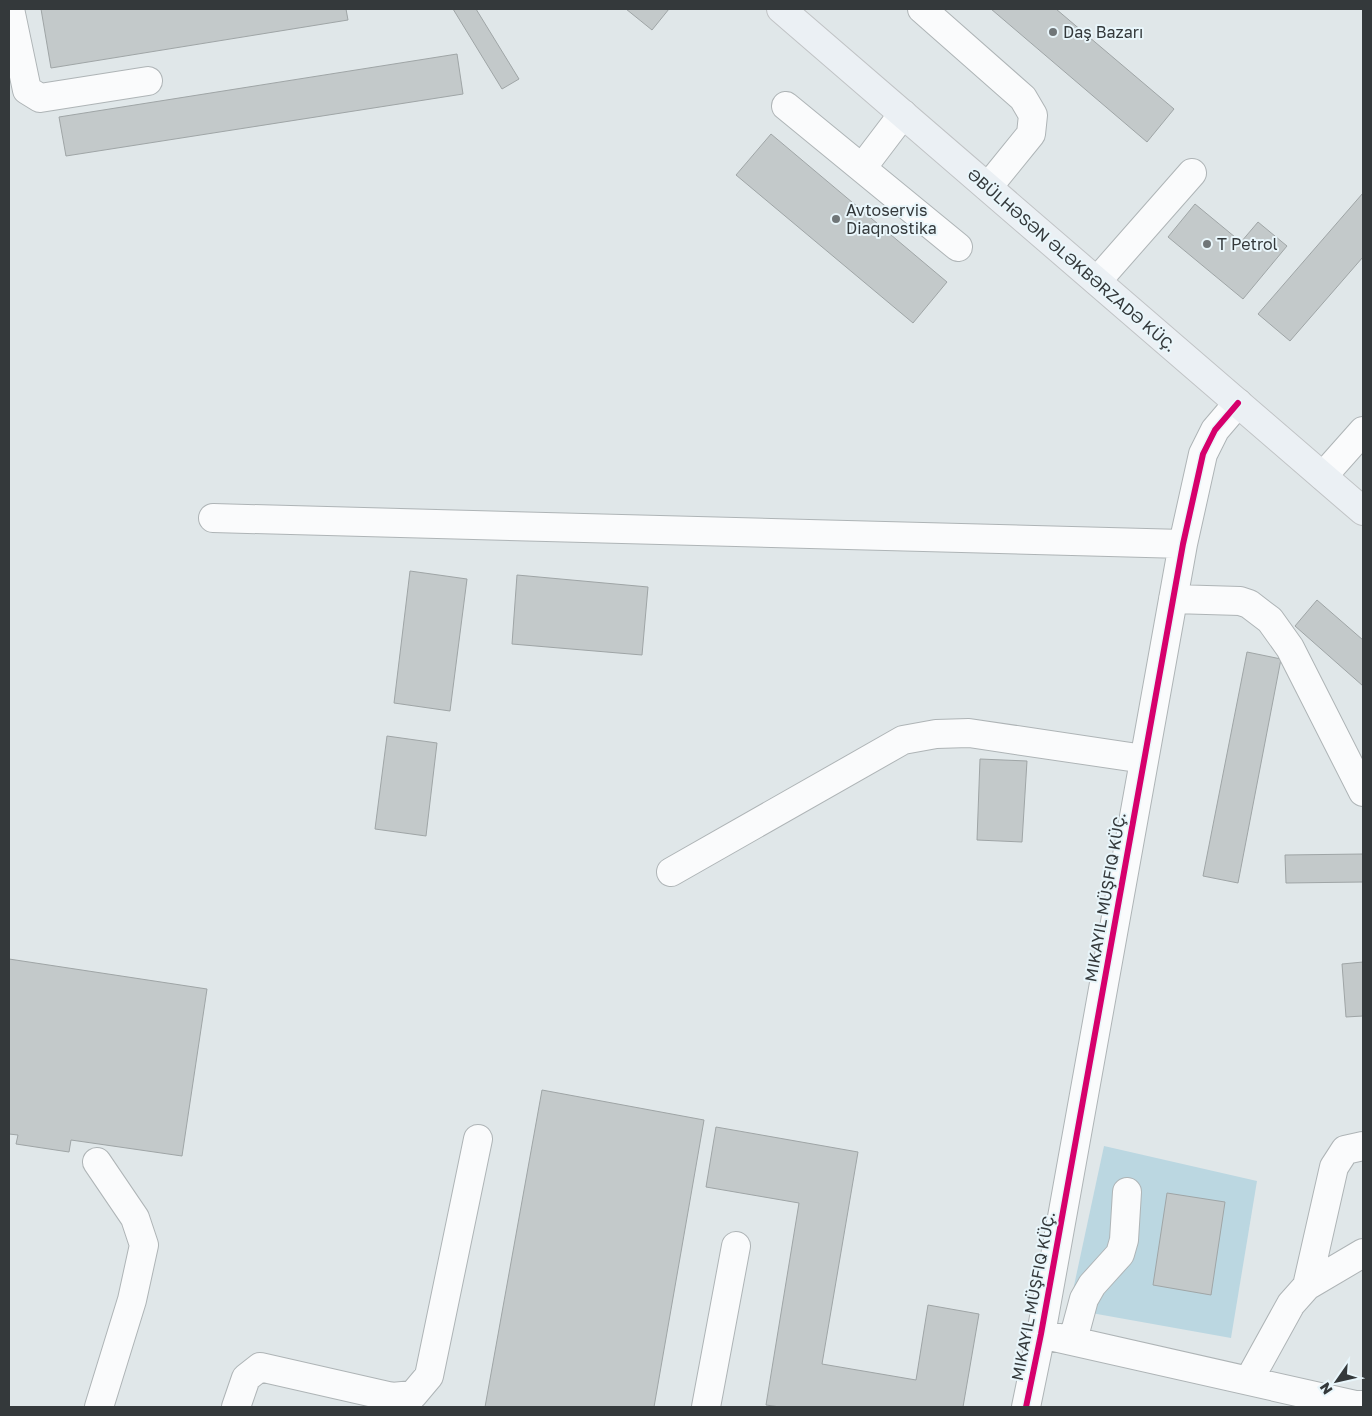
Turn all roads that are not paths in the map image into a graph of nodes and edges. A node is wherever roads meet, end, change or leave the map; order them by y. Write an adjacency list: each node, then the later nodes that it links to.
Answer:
1 (10, 9): 4 (street)
2 (782, 9): 6 (main road, ƏBÜLHƏSƏN ƏLƏKBƏRZADƏ KÜÇ.)
3 (922, 9): 9 (street)
4 (148, 81)
5 (786, 106): 7 (street)
6 (903, 114): 7 (street); 9 (main road, ƏBÜLHƏSƏN ƏLƏKBƏRZADƏ KÜÇ.)
7 (862, 168): 10 (street)
8 (1192, 174): 11 (street)
9 (988, 187): 11 (main road, ƏBÜLHƏSƏN ƏLƏKBƏRZADƏ KÜÇ.)
10 (958, 246)
11 (1097, 281): 12 (main road, ƏBÜLHƏSƏN ƏLƏKBƏRZADƏ KÜÇ.)
12 (1238, 403): 14 (main road, ƏBÜLHƏSƏN ƏLƏKBƏRZADƏ KÜÇ.); 17 (street)
13 (1363, 431): 14 (street)
14 (1323, 476): 15 (main road, ƏBÜLHƏSƏN ƏLƏKBƏRZADƏ KÜÇ.)
15 (1363, 511)
16 (213, 518): 17 (street)
17 (1183, 544): 18 (street)
18 (1173, 599): 19 (street); 20 (street)
19 (1144, 758): 21 (street); 29 (street)
20 (1363, 792)
21 (671, 872)
22 (478, 1138): 34 (street)
23 (1363, 1146): 28 (street)
24 (97, 1162): 33 (street)
25 (1127, 1192): 30 (street)
26 (736, 1246): 35 (street)
27 (1363, 1252): 28 (street)
28 (1307, 1286): 31 (street)
29 (1041, 1334): 30 (street); 36 (street)
30 (1073, 1340): 31 (street)
31 (1249, 1380): 32 (street)
32 (1363, 1405)
33 (99, 1407)
34 (236, 1407)
35 (706, 1407)
36 (1026, 1407)

